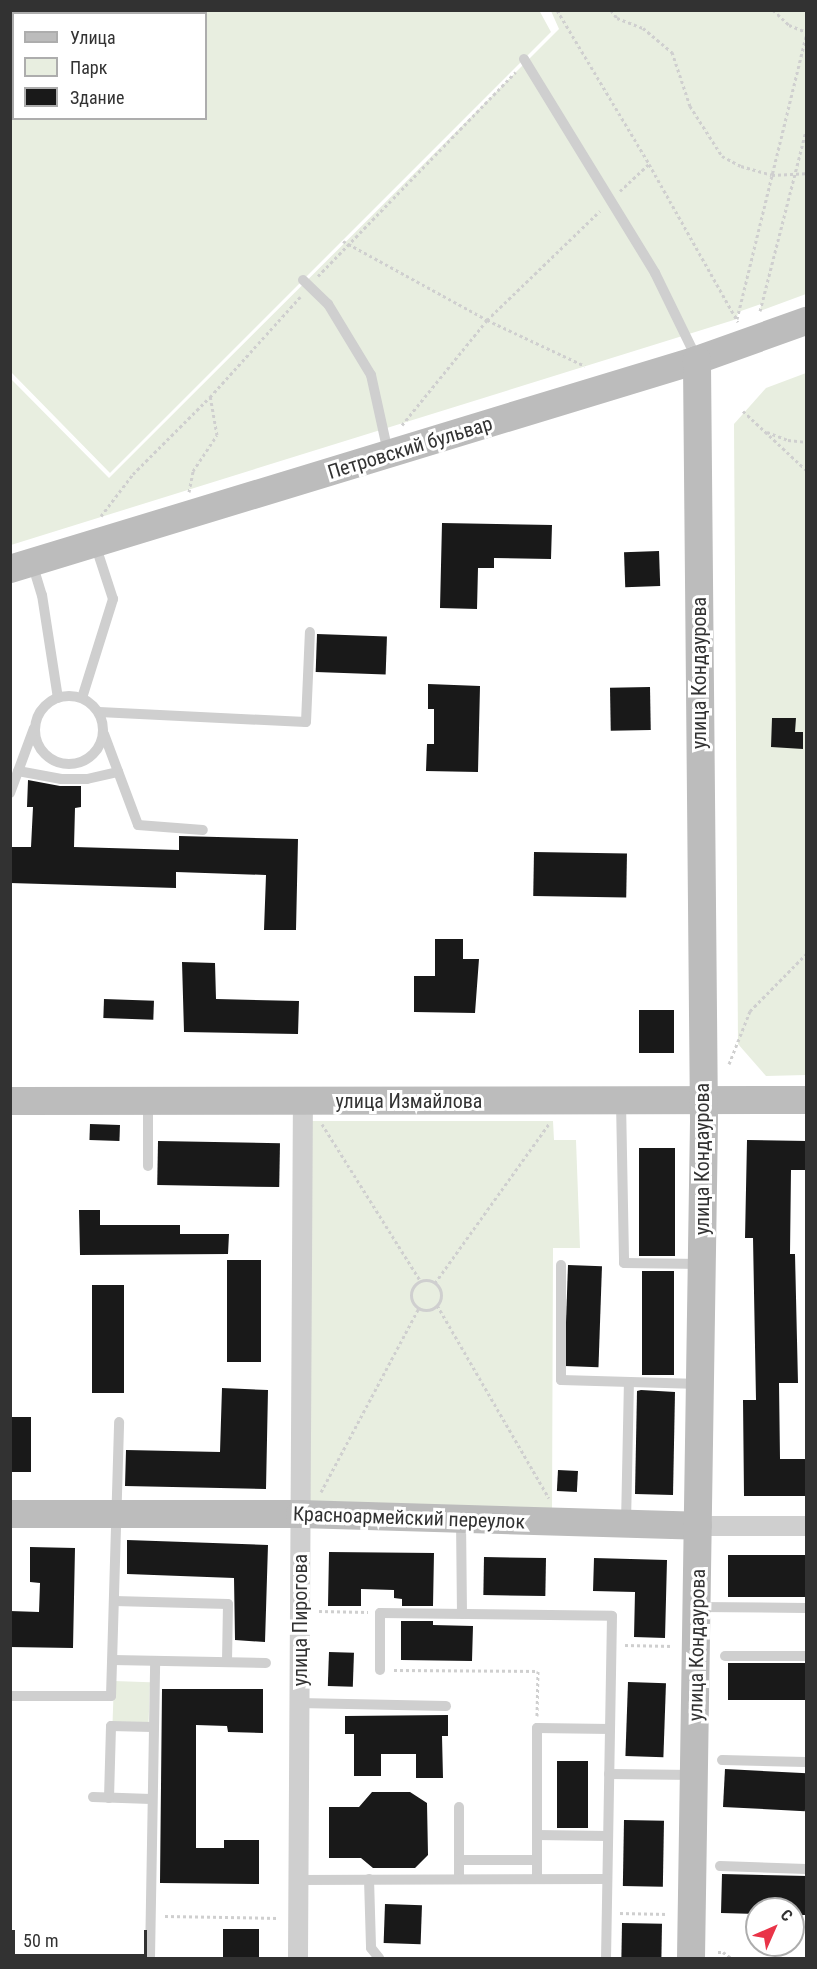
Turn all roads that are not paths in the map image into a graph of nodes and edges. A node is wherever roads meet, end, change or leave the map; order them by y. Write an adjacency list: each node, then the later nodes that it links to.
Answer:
1 (524, 59): 4 (lane)
2 (303, 280): 5 (lane)
3 (807, 321): 4 (street, Петровский бульвар)
4 (697, 360): 5 (street, Петровский бульвар); 22 (street, улица Кондаурова)
5 (388, 455): 6 (street, Петровский бульвар)
6 (95, 543): 7 (street, Петровский бульвар); 10 (lane)
7 (21, 566): 9 (lane)
8 (310, 632): 11 (lane)
9 (58, 698): 10 (lane); 12 (lane)
10 (82, 698): 11 (lane)
11 (99, 712): 13 (lane)
12 (36, 721): 13 (lane); 14 (lane)
13 (103, 734): 15 (lane)
14 (18, 771): 15 (lane); 16 (lane)
15 (118, 772): 17 (lane)
16 (10, 793)
17 (203, 830)
18 (807, 1100): 22 (street, улица Измайлова)
19 (10, 1101): 20 (street, улица Измайлова)
20 (148, 1101): 23 (street, улица Измайлова); 24 (lane)
21 (621, 1101): 22 (street, улица Измайлова); 23 (street, улица Измайлова); 25 (lane)
22 (703, 1101): 25 (street, улица Кондаурова)
23 (311, 1110): 30 (street, улица Пирогова)
24 (148, 1166)
25 (702, 1264): 28 (street, улица Кондаурова)
26 (561, 1265): 27 (lane)
27 (628, 1382): 28 (lane); 34 (lane)
28 (700, 1383): 35 (street, улица Кондаурова)
29 (119, 1422): 32 (lane)
30 (310, 1505): 32 (street, Красноармейский переулок); 33 (street, Красноармейский переулок); 49 (street, улица Пирогова)
31 (10, 1514): 32 (street, Красноармейский переулок)
32 (117, 1514): 37 (lane)
33 (461, 1519): 34 (street, Красноармейский переулок); 40 (lane)
34 (626, 1524): 35 (street, Красноармейский переулок)
35 (698, 1526): 36 (street, Красноармейский переулок); 38 (street, улица Кондаурова)
36 (807, 1526)
37 (114, 1601): 43 (lane); 45 (lane)
38 (698, 1607): 39 (lane); 56 (street, улица Кондаурова)
39 (807, 1608)
40 (462, 1614): 47 (lane); 52 (lane)
41 (725, 1656): 42 (lane)
42 (807, 1656)
43 (113, 1660): 44 (lane); 48 (lane)
44 (155, 1661): 45 (lane); 51 (lane)
45 (227, 1662): 46 (lane)
46 (266, 1663)
47 (380, 1670)
48 (10, 1696)
49 (299, 1703): 50 (lane); 70 (street, улица Пирогова)
50 (446, 1706)
51 (152, 1727): 58 (lane); 59 (lane)
52 (610, 1729): 55 (lane); 61 (lane)
53 (722, 1761): 54 (lane)
54 (807, 1762)
55 (609, 1774): 56 (lane); 62 (lane)
56 (694, 1775): 72 (street, улица Кондаурова)
57 (93, 1797): 58 (lane)
58 (109, 1798): 59 (lane)
59 (151, 1799): 73 (lane)
60 (459, 1807): 63 (lane)
61 (537, 1835): 62 (lane); 64 (lane)
62 (608, 1836): 69 (lane)
63 (459, 1860): 64 (lane); 67 (lane)
64 (537, 1860): 68 (lane)
65 (720, 1866): 66 (lane)
66 (807, 1869)
67 (459, 1879): 68 (lane); 71 (lane)
68 (537, 1879): 69 (lane)
69 (607, 1879): 76 (lane)
70 (298, 1880): 71 (lane); 74 (street, улица Пирогова)
71 (369, 1880): 75 (lane)
72 (704, 1955)
73 (150, 1959)
74 (298, 1959)
75 (379, 1959)
76 (606, 1959)

